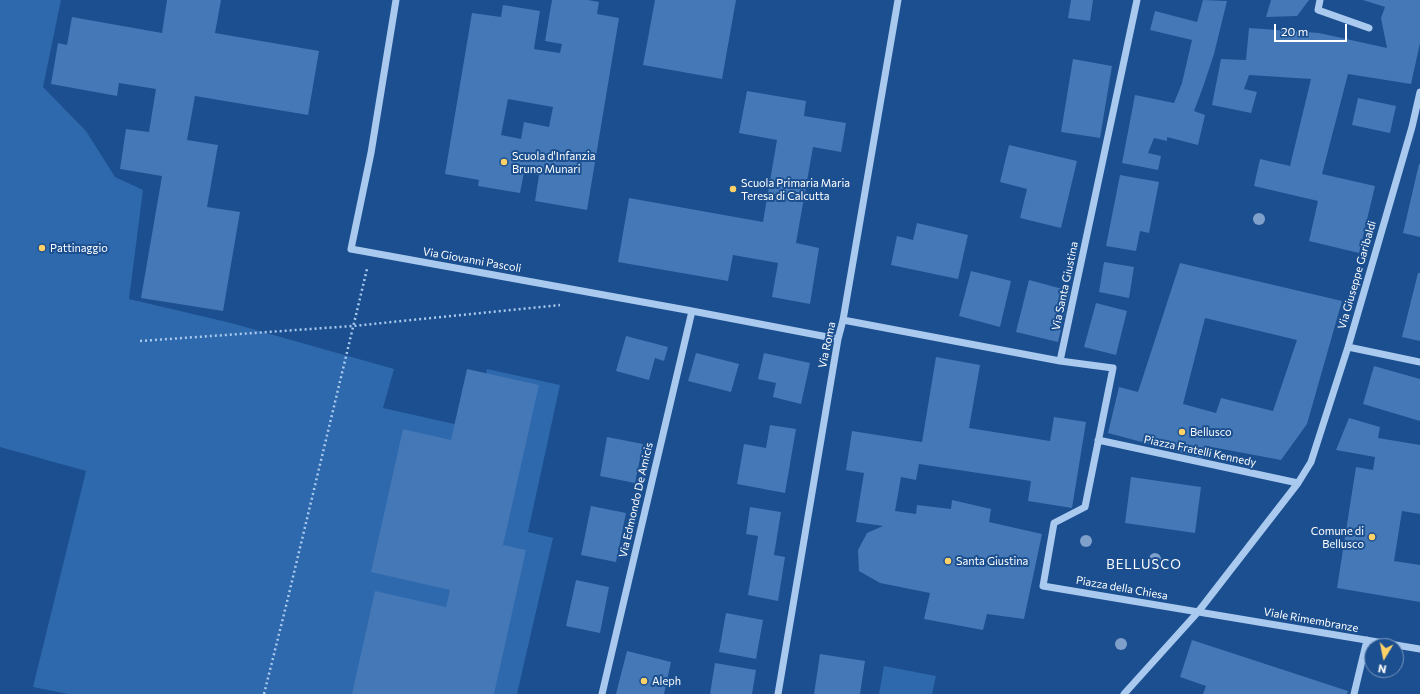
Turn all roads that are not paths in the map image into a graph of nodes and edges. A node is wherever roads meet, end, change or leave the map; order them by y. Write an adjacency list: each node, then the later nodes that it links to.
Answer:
1 (396, 0): 7 (street, Via Giovanni Pascoli)
2 (898, 0): 8 (street, Via Roma)
3 (1138, 0): 11 (street, Via Santa Giustina)
4 (1320, 0): 5 (street)
5 (1369, 28)
6 (1420, 92): 10 (street, Via Giuseppe Garibaldi)
7 (692, 311): 9 (street, Via Giovanni Pascoli); 20 (street, Via Edmondo De Amicis)
8 (843, 320): 9 (street, Via Roma); 11 (street)
9 (838, 339): 21 (street, Via Roma)
10 (1348, 346): 12 (street); 14 (street, Via Giuseppe Garibaldi)
11 (1060, 361): 13 (street)
12 (1420, 362)
13 (1098, 440): 14 (street, Piazza Fratelli Kennedy); 15 (street, Piazza della Chiesa)
14 (1298, 483): 15 (street)
15 (1198, 612): 16 (street, Viale Rimembranze); 22 (street)
16 (1364, 640)
17 (1404, 646): 18 (street, Viale Rimembranze)
18 (1420, 649)
19 (1364, 652): 23 (street)
20 (602, 694)
21 (778, 694)
22 (1124, 694)
23 (1354, 694)

